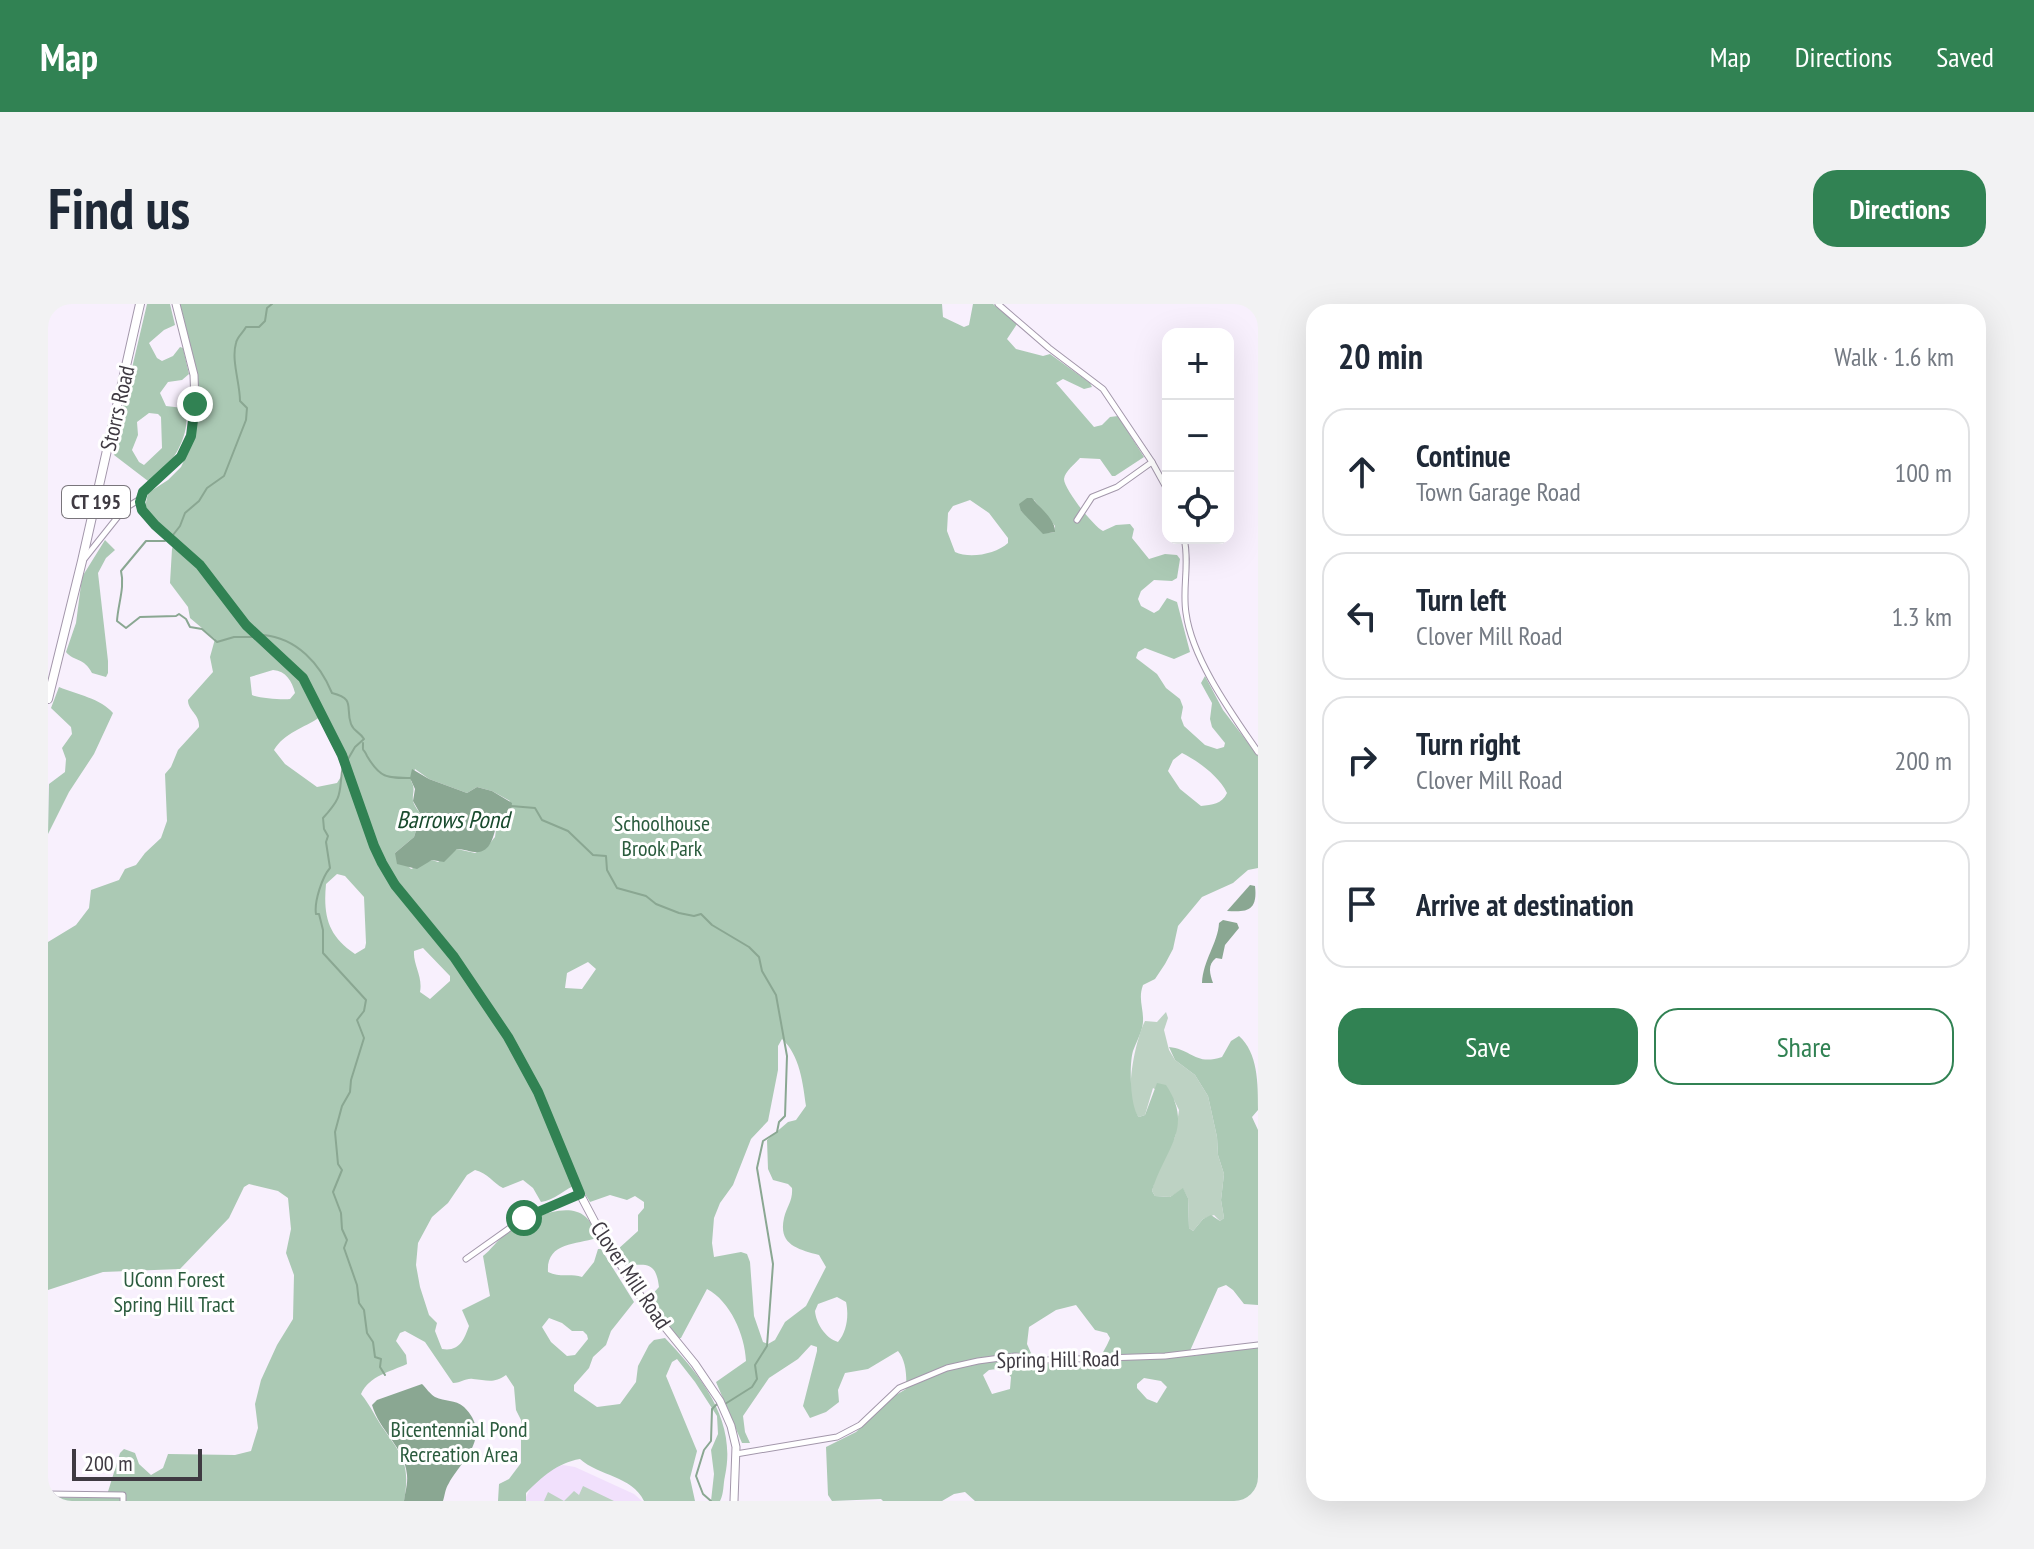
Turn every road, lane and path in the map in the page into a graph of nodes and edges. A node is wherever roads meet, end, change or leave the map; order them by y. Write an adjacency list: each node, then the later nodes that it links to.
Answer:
1 (140, 304): 9 (main road, Storrs Road / CT 195)
2 (176, 304): 6 (street)
3 (998, 304): 4 (street)
4 (1152, 462): 5 (street); 7 (street)
5 (1162, 480)
6 (141, 498): 9 (street); 12 (street, Clover Mill Road)
7 (1077, 520)
8 (1185, 544): 11 (street)
9 (82, 561): 10 (main road, Storrs Road / CT 195)
10 (48, 699)
11 (1258, 752)
12 (580, 1194): 13 (street); 15 (street, Clover Mill Road)
13 (466, 1259)
14 (1258, 1345): 15 (street, Spring Hill Road)
15 (736, 1454): 18 (street)
16 (48, 1494): 17 (street)
17 (123, 1498)
18 (734, 1501)

